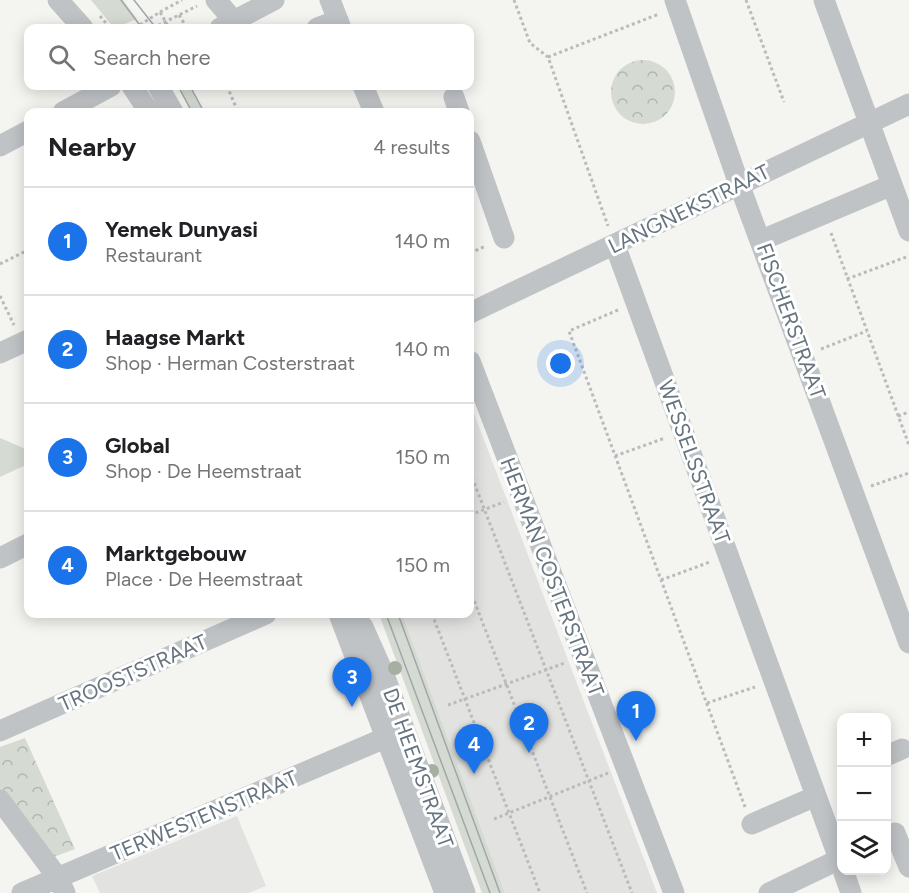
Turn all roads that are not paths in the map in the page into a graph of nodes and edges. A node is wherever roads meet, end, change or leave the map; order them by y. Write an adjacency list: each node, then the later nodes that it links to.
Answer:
1 (58, 0): 7 (street)
2 (274, 0): 9 (street)
3 (330, 0): 10 (street)
4 (824, 0): 20 (street)
5 (208, 3): 8 (street)
6 (677, 3): 24 (street, FISCHERSTRAAT)
7 (79, 24)
8 (226, 24)
9 (229, 24)
10 (340, 24)
11 (104, 90): 16 (street)
12 (134, 90): 17 (street)
13 (160, 90): 18 (street)
14 (365, 90): 19 (street)
15 (909, 104): 20 (street, LANGNEKSTRAAT)
16 (70, 108)
17 (146, 108)
18 (171, 108)
19 (372, 108)
20 (869, 122): 24 (street, LANGNEKSTRAAT); 25 (street)
21 (24, 133): 22 (street)
22 (0, 146)
23 (474, 152): 27 (street)
24 (739, 184): 28 (street, FISCHERSTRAAT); 29 (street, LANGNEKSTRAAT)
25 (892, 185): 26 (street); 28 (street)
26 (909, 231)
27 (504, 238)
28 (762, 240): 39 (street, FISCHERSTRAAT)
29 (615, 245): 30 (street, LANGNEKSTRAAT); 42 (street, WESSELSSTRAAT)
30 (474, 311)
31 (24, 342): 32 (street)
32 (0, 353)
33 (474, 372): 53 (street, HERMAN COSTERSTRAAT)
34 (24, 546): 35 (street)
35 (0, 558)
36 (257, 618): 40 (street, TROOSTSTRAAT)
37 (340, 618): 41 (street, DE HEEMSTRAAT)
38 (355, 618): 52 (street, DE HEEMSTRAAT)
39 (909, 643)
40 (0, 731)
41 (385, 738): 50 (street, TERWESTENSTRAAT); 52 (street, DE HEEMSTRAAT)
42 (816, 796): 44 (street); 46 (street, WESSELSSTRAAT)
43 (0, 800): 50 (street)
44 (752, 824)
45 (897, 832): 48 (street)
46 (837, 852)
47 (837, 865): 54 (street)
48 (909, 867)
49 (845, 875): 55 (street, WESSELSSTRAAT)
50 (62, 886): 51 (street, TERWESTENSTRAAT)
51 (22, 893)
52 (449, 893)
53 (674, 893)
54 (769, 893)
55 (851, 893)

